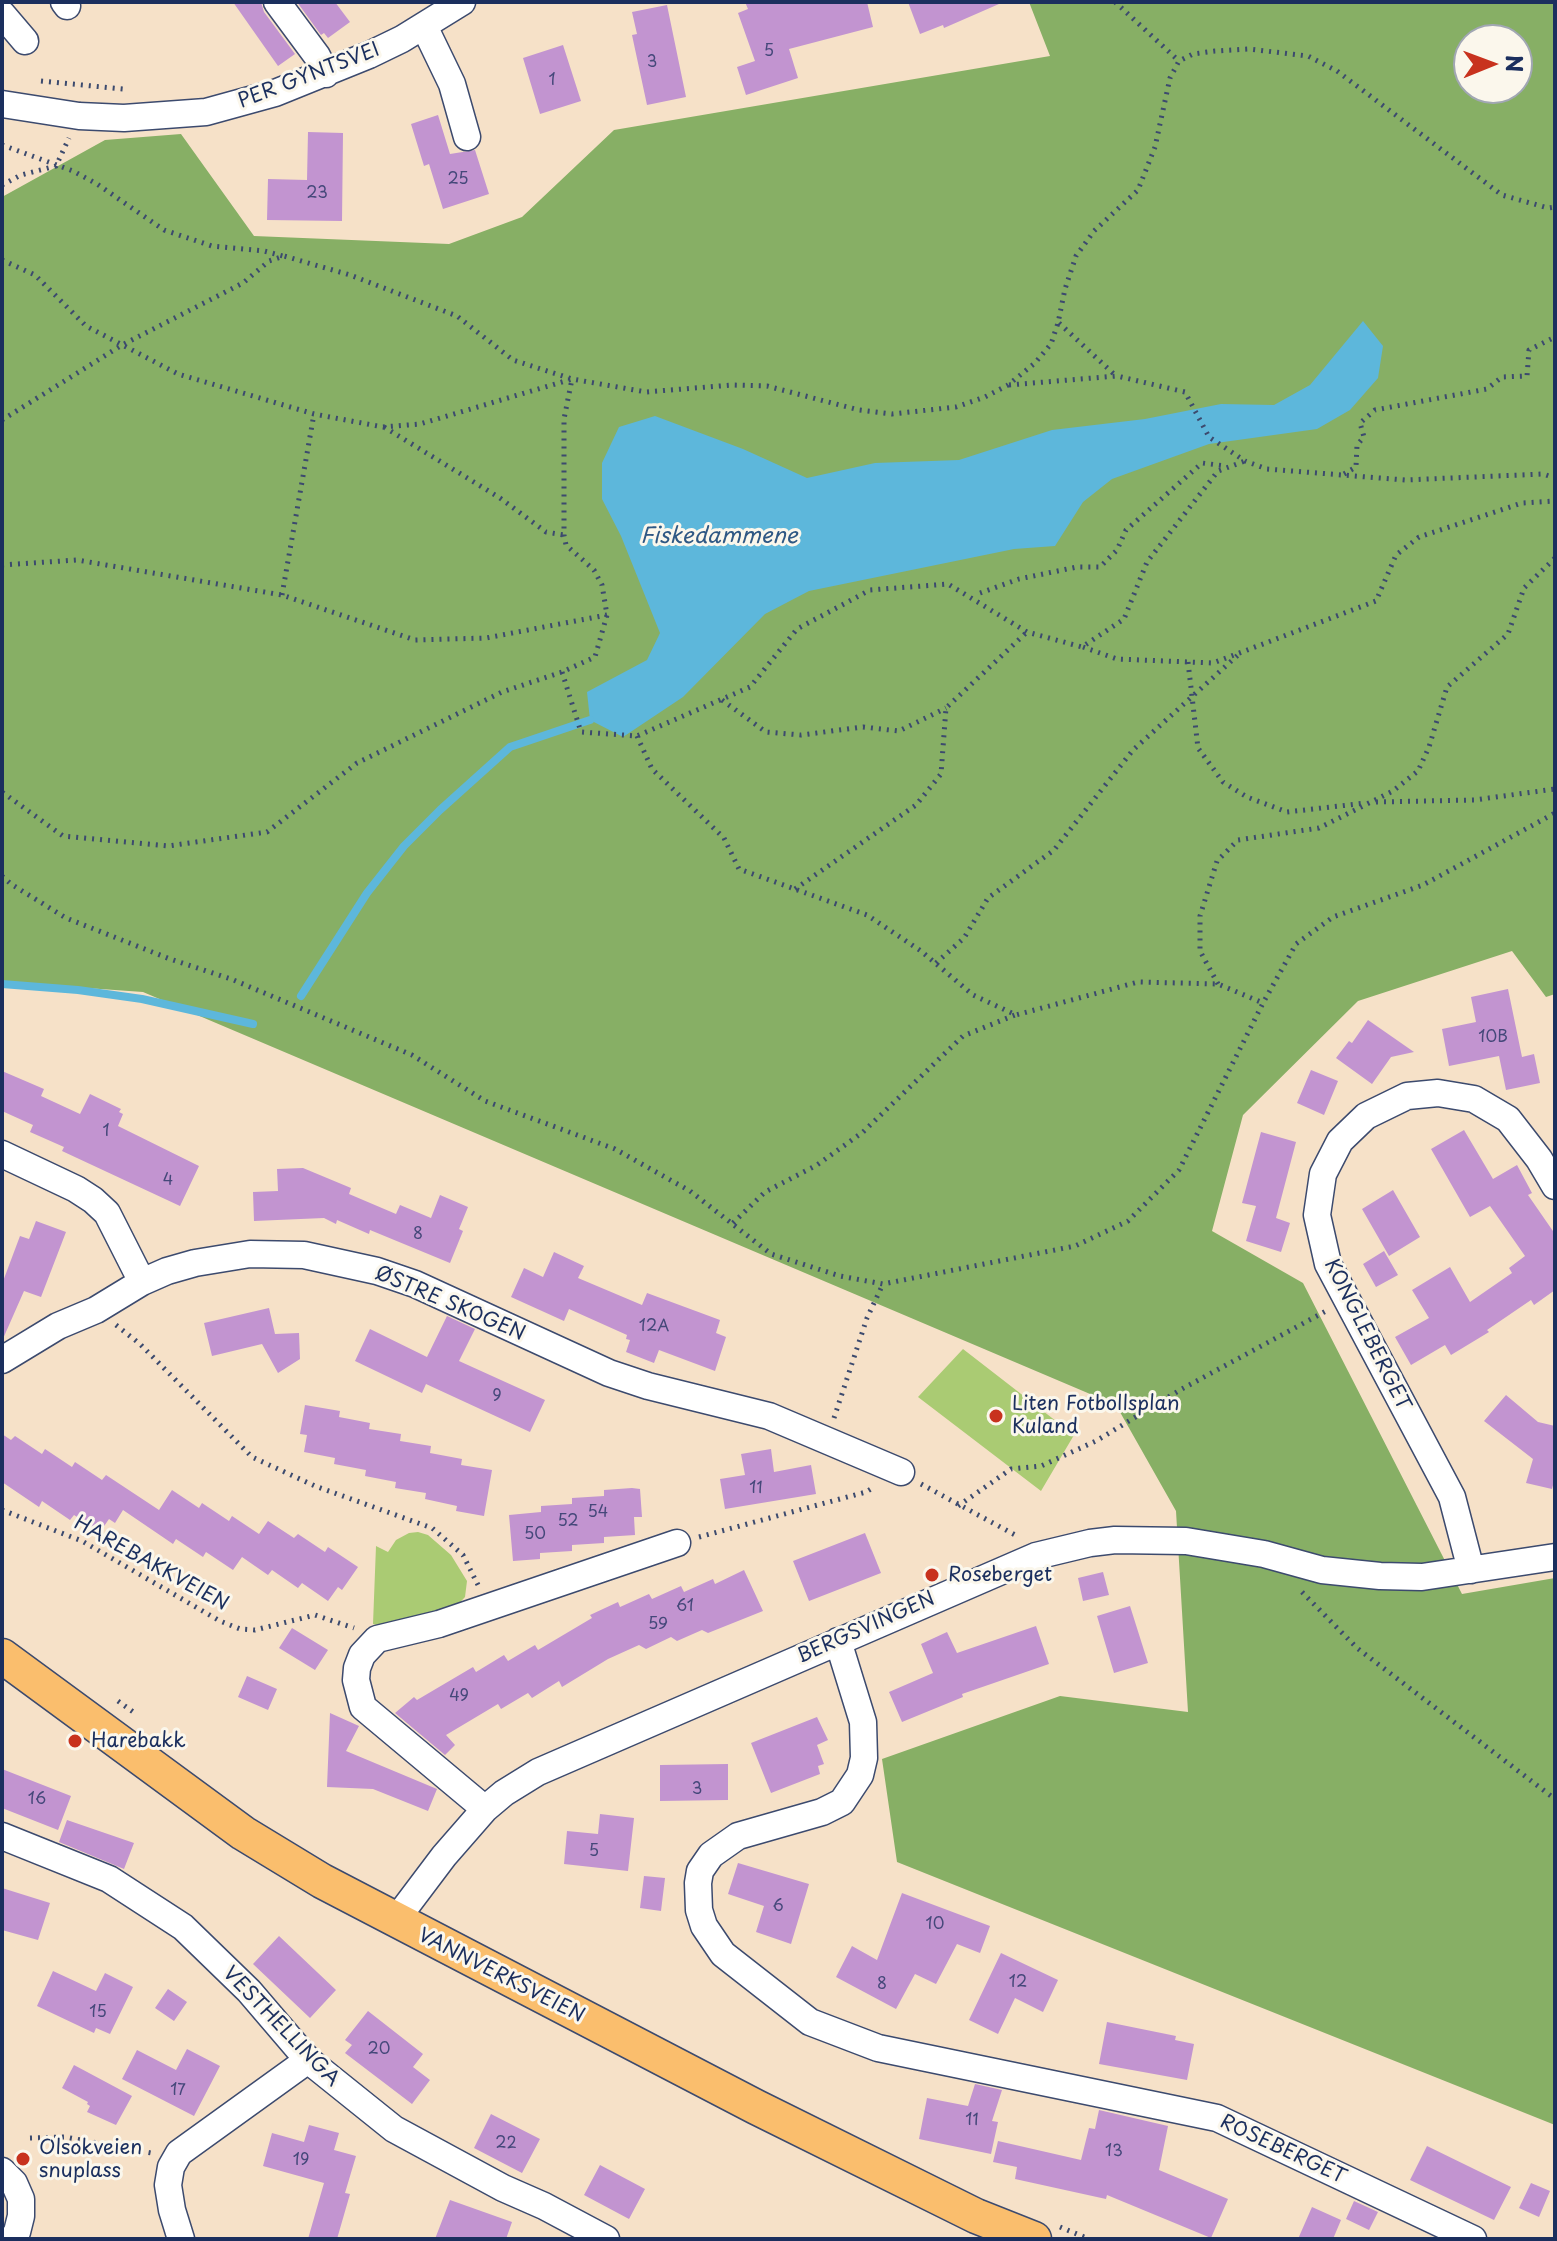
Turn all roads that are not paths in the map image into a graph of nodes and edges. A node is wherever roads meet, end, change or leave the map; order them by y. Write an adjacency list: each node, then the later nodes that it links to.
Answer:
1 (277, 2): 6 (street)
2 (462, 2): 4 (street, PER GYNTSVEI)
3 (2, 14): 5 (street)
4 (424, 26): 6 (street, PER GYNTSVEI); 8 (street)
5 (25, 41)
6 (326, 74): 7 (street, PER GYNTSVEI)
7 (2, 104)
8 (467, 137)
9 (2, 1154): 12 (street)
10 (1547, 1154): 11 (street, KONGLEBERGET); 17 (street, KONGLEBERGET)
11 (1555, 1186)
12 (142, 1282): 13 (street, ØSTRE SKOGEN); 14 (street, ØSTRE SKOGEN)
13 (2, 1360)
14 (901, 1472)
15 (677, 1543): 20 (street)
16 (1555, 1557): 17 (street, BERGSVINGEN)
17 (1471, 1570): 18 (street, BERGSVINGEN)
18 (838, 1641): 20 (street, BERGSVINGEN); 29 (street, ROSEBERGET)
19 (2, 1656): 22 (main road, VANNVERKSVEIEN)
20 (485, 1809): 22 (street, BERGSVINGEN)
21 (2, 1836): 23 (street, VESTHELLINGA)
22 (395, 1921): 28 (main road, VANNVERKSVEIEN)
23 (308, 2060): 26 (street); 27 (street, VESTHELLINGA)
24 (2, 2171): 25 (street)
25 (12, 2239)
26 (181, 2239)
27 (606, 2239)
28 (1034, 2239)
29 (1473, 2239)

